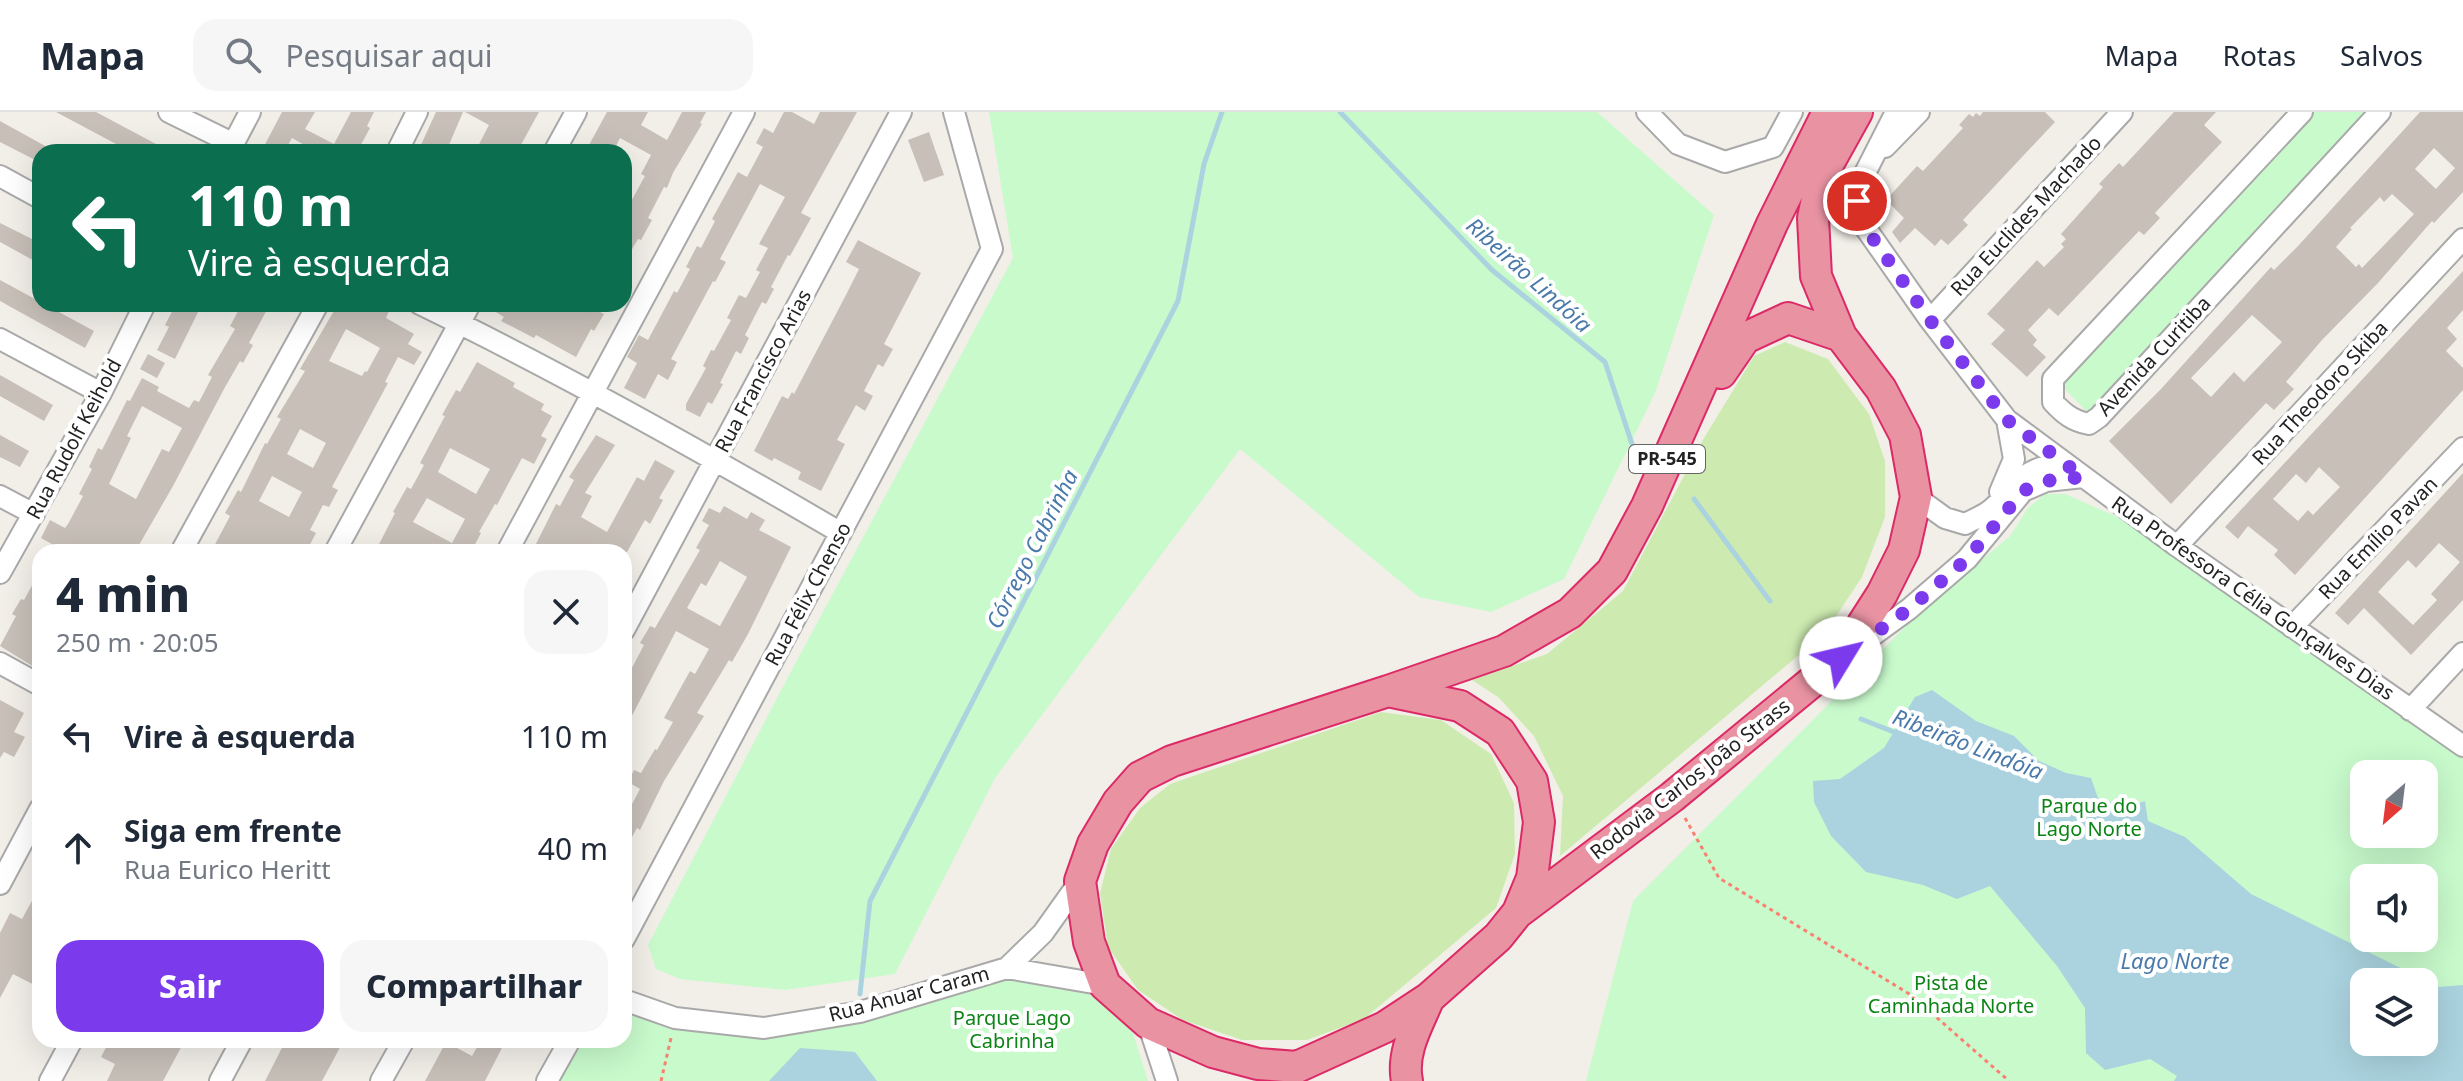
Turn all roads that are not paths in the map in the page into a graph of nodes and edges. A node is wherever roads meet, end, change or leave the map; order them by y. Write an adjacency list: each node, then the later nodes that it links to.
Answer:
1 (169, 112): 17 (street)
2 (250, 112): 18 (street)
3 (417, 112): 19 (street)
4 (576, 112): 20 (street)
5 (744, 112): 34 (street)
6 (901, 112): 38 (street, Rua Francisco Arias)
7 (954, 112): 45 (street, Rua Félix Chenso)
8 (1647, 112): 9 (street)
9 (1792, 112)
10 (1828, 112): 36 (highway, PR-545)
11 (1857, 112): 31 (highway, Rodovia Carlos João Strass)
12 (1896, 112): 21 (street)
13 (1919, 112): 21 (street)
14 (2122, 112): 29 (street, Rua Euclides Machado)
15 (2302, 112): 16 (street, Avenida Curitiba)
16 (2380, 112)
17 (224, 144)
18 (233, 144)
19 (401, 144)
20 (558, 144)
21 (1873, 158): 29 (street)
22 (0, 176): 23 (street)
23 (32, 194)
24 (2463, 239): 49 (street, Rua Theodoro Skiba)
25 (141, 312): 33 (street, Rua Rudolf Keihold)
26 (314, 312): 46 (street)
27 (437, 312): 30 (street)
28 (466, 312): 30 (street)
29 (1930, 320): 35 (street)
30 (460, 323): 34 (street); 47 (street)
31 (1841, 336): 36 (highway); 42 (highway, Rodovia Carlos João Strass)
32 (0, 339): 33 (street)
33 (101, 393): 44 (street, Rua Rudolf Keihold)
34 (593, 393): 38 (street); 48 (street)
35 (2007, 420): 39 (street, Rua Professora Célia Gonçalves Dias); 43 (street)
36 (1678, 435): 57 (highway, PR-545)
37 (2463, 448): 52 (street, Rua Emílio Pavan)
38 (715, 459): 45 (street); 51 (street, Rua Francisco Arias)
39 (2060, 462): 40 (street, Rua Professora Célia Gonçalves Dias); 43 (street)
40 (2083, 477): 49 (street, Rua Professora Célia Gonçalves Dias); 54 (street)
41 (0, 496): 44 (street)
42 (1916, 497): 43 (street); 54 (highway, Rodovia Carlos João Strass)
43 (1992, 510)
44 (34, 514): 50 (street, Rua Rudolf Keihold)
45 (841, 533): 64 (street, Rua Félix Chenso)
46 (185, 544)
47 (339, 544)
48 (511, 544)
49 (2177, 546): 52 (street, Rua Professora Célia Gonçalves Dias)
50 (0, 573)
51 (632, 615)
52 (2292, 627): 58 (street, Rua Professora Célia Gonçalves Dias)
53 (2463, 653): 58 (street)
54 (1841, 658): 63 (highway, Rodovia Carlos João Strass)
55 (0, 663): 56 (street)
56 (32, 681)
57 (1388, 691): 61 (highway); 63 (highway)
58 (2410, 710): 59 (street, Rua Professora Célia Gonçalves Dias)
59 (2463, 746)
60 (32, 824): 62 (street)
61 (1080, 881): 65 (street); 66 (highway)
62 (0, 884)
63 (1518, 912): 67 (highway)
64 (632, 924)
65 (1007, 968): 66 (street); 68 (street, Rua Anuar Caram)
66 (1105, 985): 69 (highway)
67 (1429, 998): 74 (highway); 80 (highway)
68 (632, 1003)
69 (1148, 1023): 74 (highway); 79 (street)
70 (68, 1048): 75 (street)
71 (238, 1048): 76 (street)
72 (400, 1048): 77 (street)
73 (566, 1048): 78 (street)
74 (1295, 1074)
75 (50, 1081)
76 (220, 1081)
77 (381, 1081)
78 (547, 1081)
79 (1167, 1081)
80 (1407, 1081)

